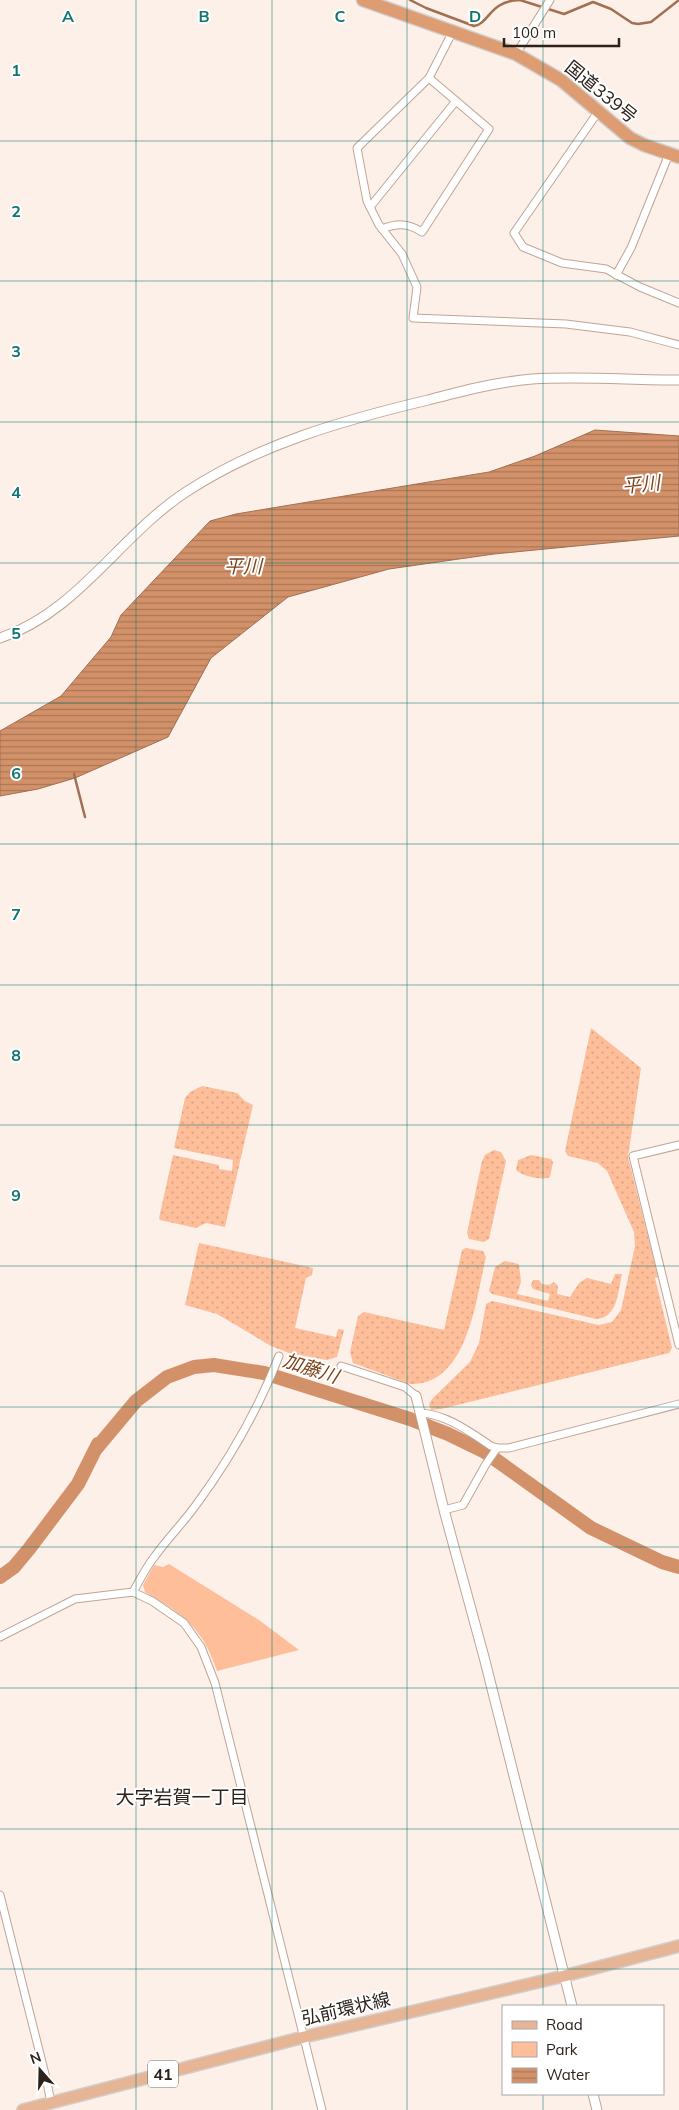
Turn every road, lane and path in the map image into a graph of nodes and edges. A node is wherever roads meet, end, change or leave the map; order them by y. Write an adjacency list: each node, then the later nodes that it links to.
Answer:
1 (363, 0): 3 (highway, 国道339号)
2 (548, 0): 4 (street)
3 (453, 31): 4 (highway, 国道339号); 5 (street)
4 (516, 54): 7 (highway, 国道339号)
5 (429, 78): 6 (street); 9 (street)
6 (456, 101): 9 (street); 10 (street)
7 (598, 112): 8 (highway, 国道339号); 11 (street)
8 (674, 156): 11 (street)
9 (370, 207): 10 (street)
10 (382, 229): 13 (street)
11 (616, 275): 12 (street)
12 (679, 303)
13 (679, 345)
14 (679, 380): 15 (street)
15 (0, 638)
16 (679, 1144): 17 (street)
17 (679, 1345)
18 (280, 1356): 25 (street)
19 (341, 1366): 20 (street)
20 (416, 1396): 22 (street)
21 (679, 1404): 23 (street)
22 (421, 1416): 23 (street); 24 (street)
23 (495, 1450): 24 (street)
24 (444, 1510): 30 (street)
25 (133, 1592): 26 (street); 32 (street)
26 (0, 1637)
27 (0, 1895): 28 (street)
28 (2, 1909): 34 (street)
29 (679, 1946): 30 (main road, 弘前環状線 / 41)
30 (564, 1976): 31 (street); 32 (main road, 弘前環状線 / 41)
31 (572, 2005)
32 (304, 2037): 34 (main road, 弘前環状線 / 41); 36 (street)
33 (593, 2095): 37 (street)
34 (50, 2106): 35 (main road, 弘前環状線 / 41)
35 (23, 2110)
36 (322, 2110)
37 (597, 2110)

